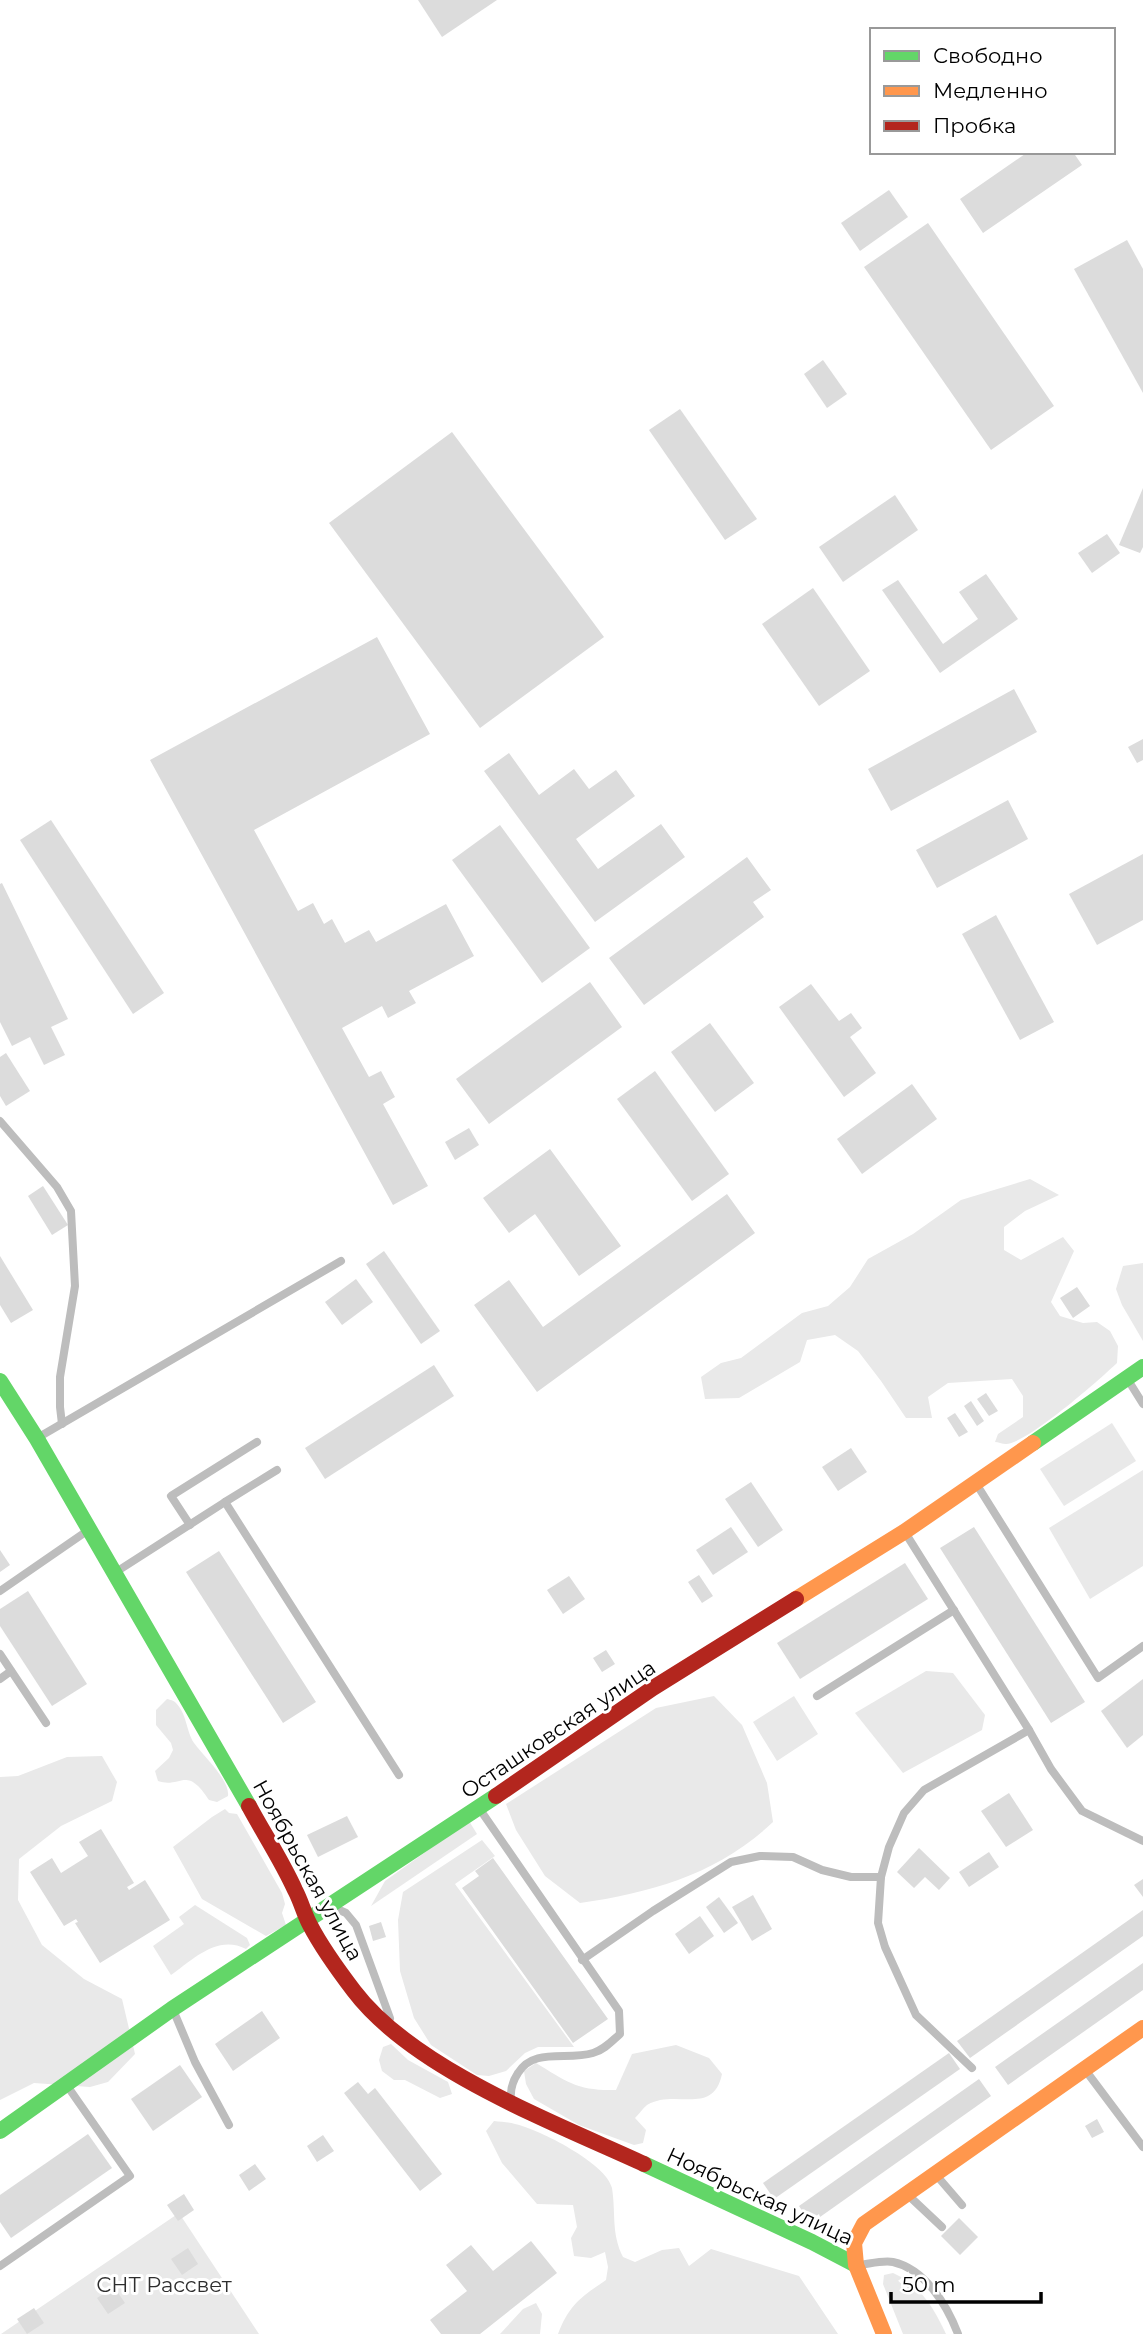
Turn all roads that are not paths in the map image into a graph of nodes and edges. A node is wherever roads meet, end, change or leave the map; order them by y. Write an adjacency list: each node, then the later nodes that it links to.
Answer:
1 (0, 1121): 7 (lane)
2 (341, 1261): 7 (lane)
3 (1143, 1367): 4 (street, Осташковская улица)
4 (1127, 1378): 6 (lane); 11 (street, Осташковская улица)
5 (0, 1381): 8 (street, Ноябрьская улица)
6 (1143, 1404)
7 (62, 1424): 8 (lane)
8 (37, 1439): 14 (street, Ноябрьская улица)
9 (257, 1441): 13 (lane)
10 (277, 1470): 12 (lane)
11 (975, 1482): 15 (street, Осташковская улица); 19 (lane)
12 (225, 1502): 13 (lane); 26 (lane)
13 (190, 1525): 16 (lane)
14 (88, 1530): 16 (street, Ноябрьская улица); 17 (lane)
15 (904, 1532): 18 (lane); 27 (street, Осташковская улица)
16 (113, 1574): 31 (street, Ноябрьская улица)
17 (0, 1591)
18 (954, 1610): 23 (lane); 25 (lane)
19 (1143, 1646)
20 (0, 1654): 21 (lane)
21 (11, 1671): 22 (lane); 24 (lane)
22 (0, 1679)
23 (817, 1696)
24 (46, 1723)
25 (1029, 1730): 28 (lane); 29 (lane)
26 (399, 1775)
27 (479, 1808): 30 (street, Осташковская улица); 32 (lane)
28 (1143, 1841)
29 (881, 1877): 32 (lane); 36 (lane)
30 (328, 1905): 31 (street, Осташковская улица); 35 (lane)
31 (308, 1922): 33 (street, Осташковская улица); 35 (street, Ноябрьская улица)
32 (582, 1960): 39 (lane)
33 (172, 2009): 38 (street, Осташковская улица); 40 (lane)
34 (1143, 2028): 37 (street)
35 (400, 2036): 39 (street, Ноябрьская улица)
36 (972, 2068)
37 (1084, 2069): 42 (lane); 43 (street)
38 (65, 2084): 41 (street, Осташковская улица); 47 (lane)
39 (511, 2102): 48 (street, Ноябрьская улица)
40 (229, 2125)
41 (0, 2131)
42 (1143, 2147)
43 (935, 2174): 44 (street); 45 (lane)
44 (906, 2194): 46 (lane); 48 (street)
45 (962, 2205)
46 (942, 2227)
47 (0, 2265)
48 (856, 2265): 49 (street); 50 (lane)
49 (884, 2334)
50 (958, 2334)

